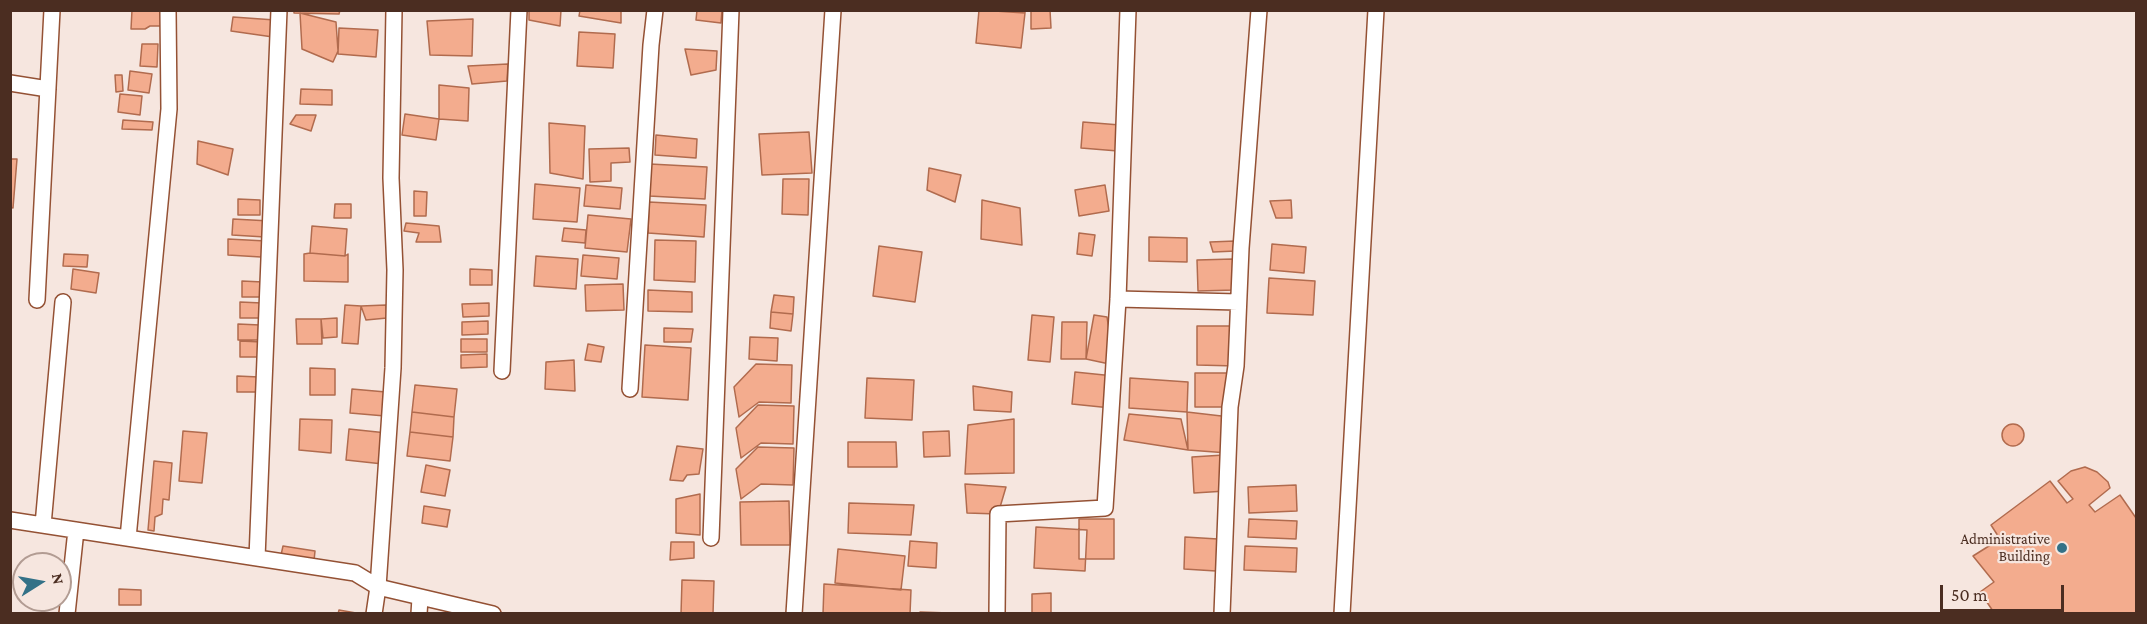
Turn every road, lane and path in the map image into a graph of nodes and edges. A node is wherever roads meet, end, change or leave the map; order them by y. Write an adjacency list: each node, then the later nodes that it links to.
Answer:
1 (52, 10): 13 (street)
2 (168, 10): 23 (street)
3 (279, 10): 25 (street)
4 (394, 10): 26 (street)
5 (519, 10): 18 (street)
6 (655, 10): 19 (street)
7 (731, 10): 24 (street)
8 (832, 10): 31 (street)
9 (1128, 10): 14 (street)
10 (1259, 10): 17 (street)
11 (1376, 10): 34 (street)
12 (10, 83): 13 (street)
13 (48, 89): 15 (street)
14 (1118, 299): 17 (street); 32 (street)
15 (37, 300)
16 (63, 302): 21 (street)
17 (1238, 302): 33 (street)
18 (502, 371)
19 (630, 389)
20 (10, 520): 21 (street)
21 (43, 525): 22 (street)
22 (76, 530): 23 (street); 28 (street)
23 (128, 538): 25 (street)
24 (711, 538)
25 (257, 558): 26 (street)
26 (378, 587): 27 (street); 29 (street)
27 (419, 606): 30 (street)
28 (67, 614)
29 (374, 614)
30 (493, 614)
31 (794, 614)
32 (997, 614)
33 (1222, 614)
34 (1342, 614)

